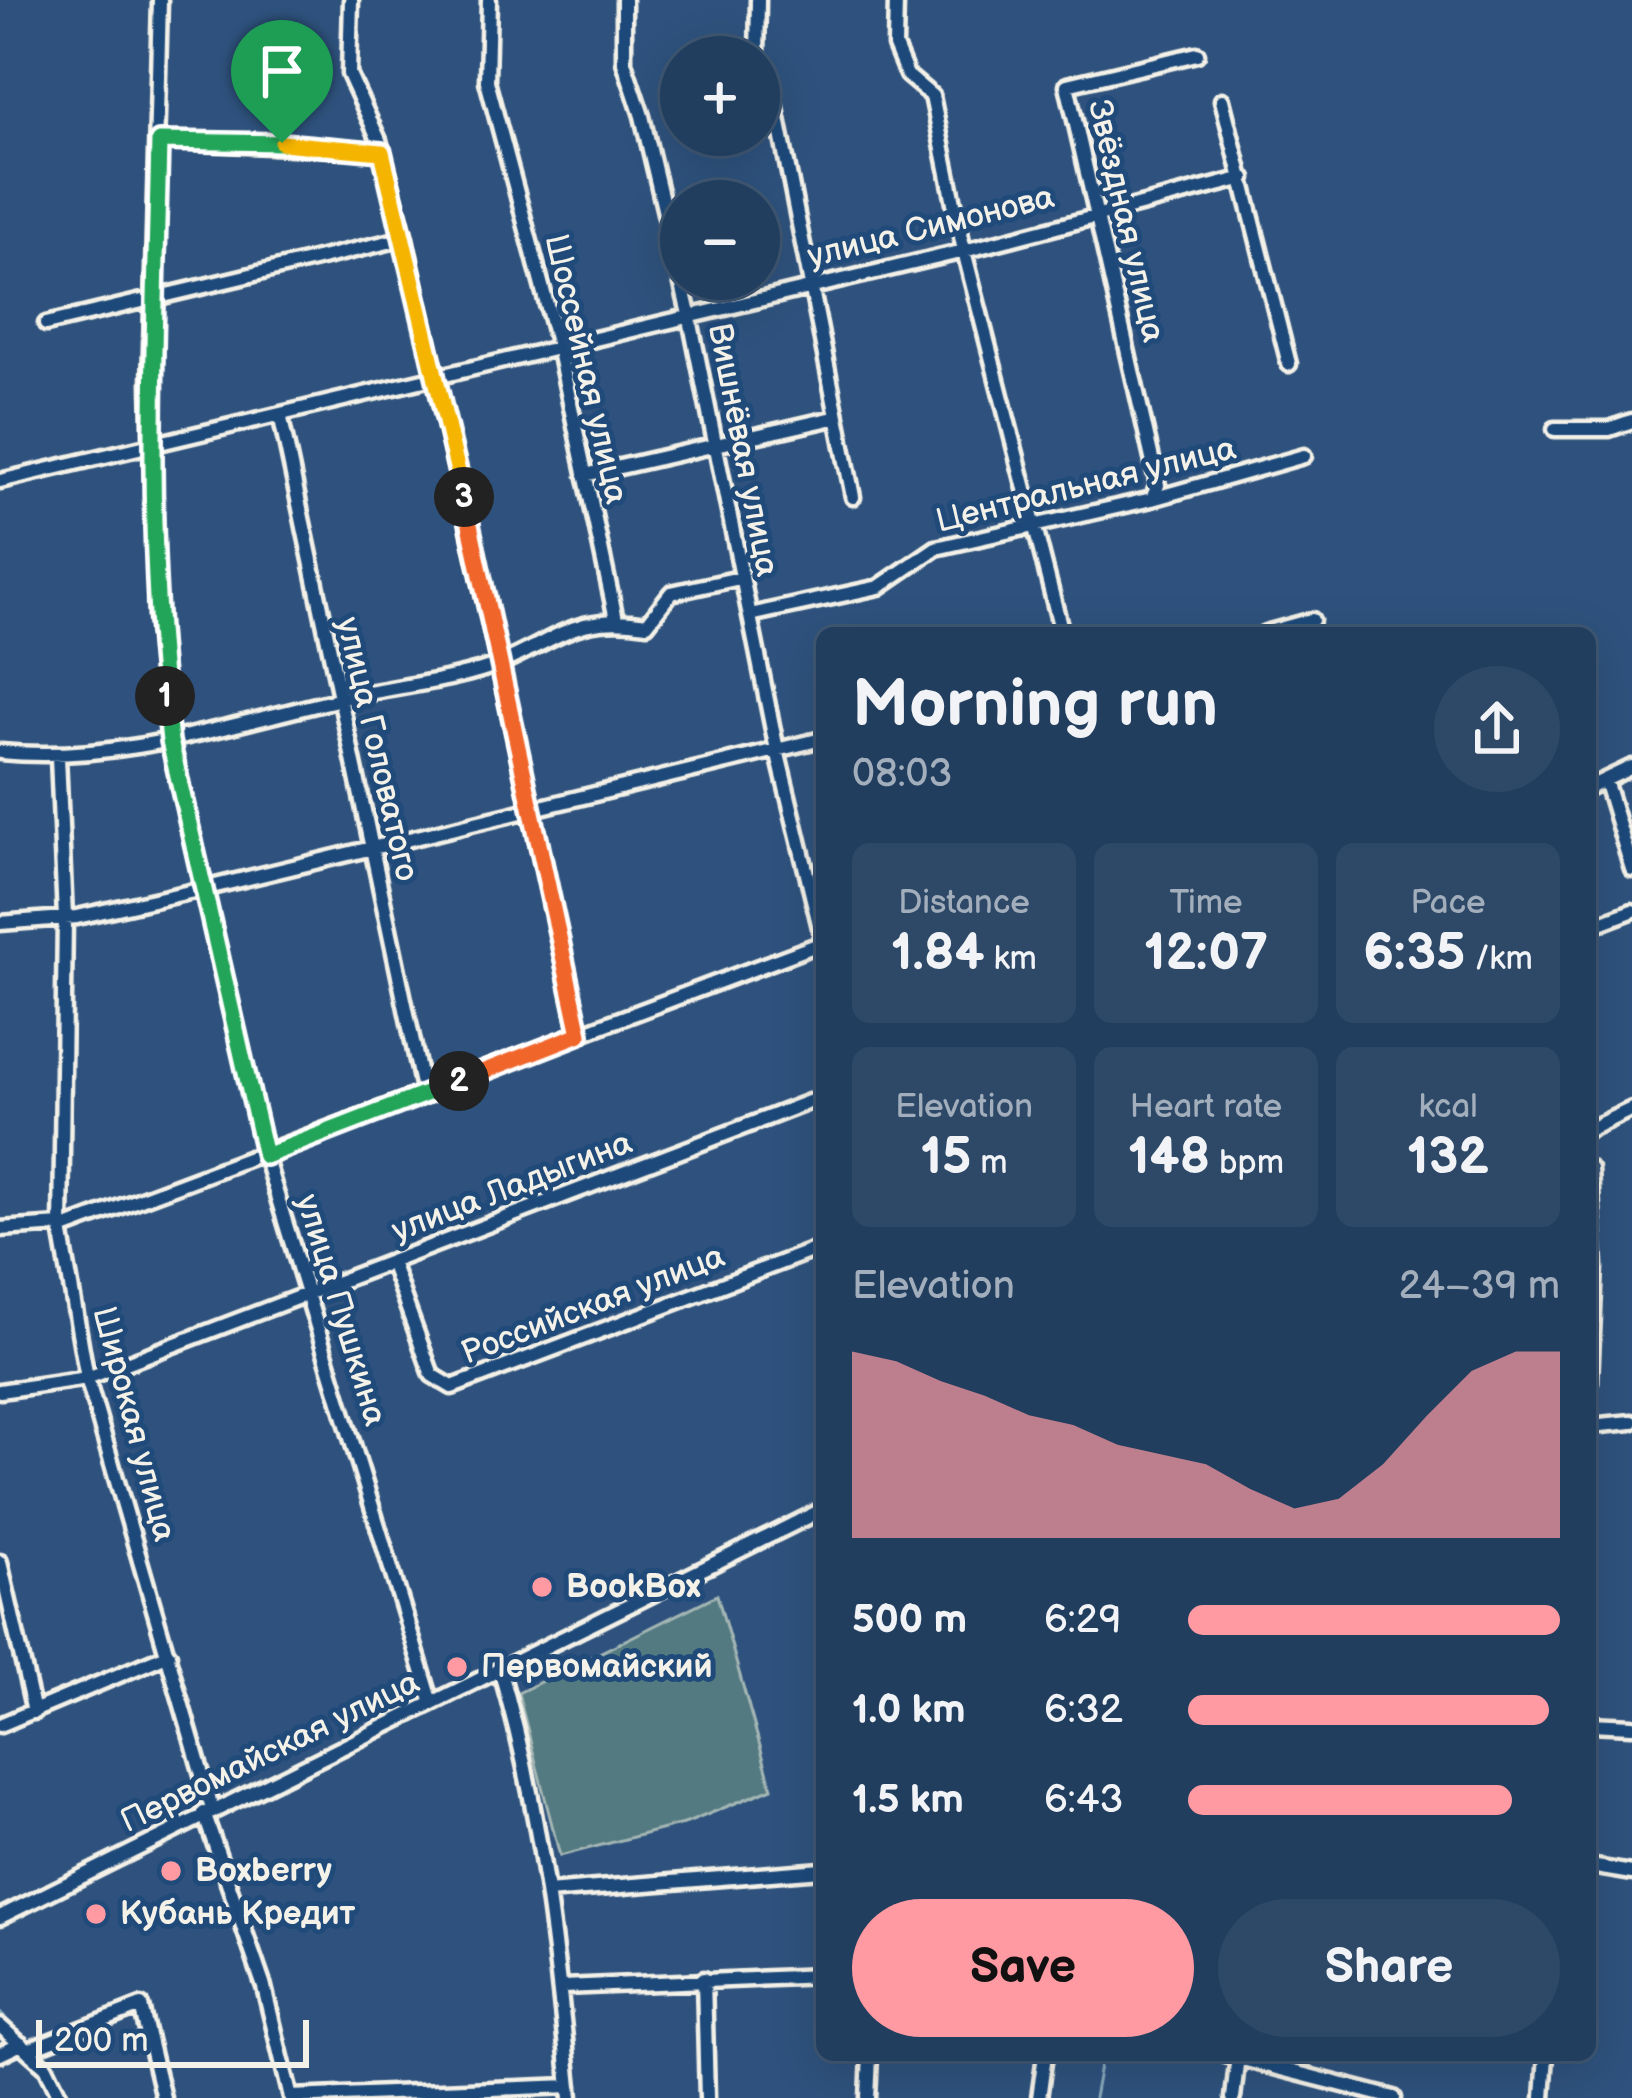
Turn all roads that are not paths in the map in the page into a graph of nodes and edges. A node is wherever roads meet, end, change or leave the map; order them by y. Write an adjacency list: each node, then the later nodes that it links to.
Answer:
1 (160, 0): 11 (street, улица Пушкина)
2 (351, 0): 12 (street)
3 (488, 0): 21 (street, Шоссейная улица)
4 (624, 0): 19 (street, Вишнёвая улица)
5 (758, 0): 7 (street)
6 (896, 0): 16 (street)
7 (757, 36)
8 (1197, 54): 14 (street, Звёздная улица)
9 (1222, 100): 13 (street)
10 (780, 129): 17 (street)
11 (159, 141): 12 (street); 18 (street, улица Пушкина)
12 (381, 146): 15 (street)
13 (1244, 178): 14 (street, улица Симонова); 22 (street)
14 (1098, 213): 16 (street, улица Симонова); 34 (street, Звёздная улица)
15 (405, 238): 18 (street); 23 (street)
16 (964, 251): 17 (street, улица Симонова); 35 (street)
17 (810, 284): 19 (street, улица Симонова); 25 (street)
18 (156, 298): 20 (street); 28 (street, улица Пушкина)
19 (689, 314): 21 (street, улица Симонова); 29 (street, Вишнёвая улица)
20 (46, 324)
21 (558, 346): 23 (street, улица Симонова); 31 (street, Шоссейная улица)
22 (1288, 364)
23 (437, 376): 24 (street, улица Симонова); 42 (street)
24 (280, 414): 28 (street, улица Симонова); 43 (street, улица Головатого)
25 (834, 418): 29 (street); 33 (street)
26 (1632, 421): 27 (street)
27 (1555, 428)
28 (154, 444): 32 (street, улица Симонова); 44 (street, улица Пушкина)
29 (713, 449): 31 (street); 36 (street, Вишнёвая улица)
30 (1304, 456): 34 (street, Центральная улица)
31 (585, 475): 38 (street, Шоссейная улица)
32 (0, 481)
33 (853, 497)
34 (1152, 499): 35 (street, Центральная улица)
35 (1033, 525): 37 (street, Центральная улица); 40 (street)
36 (740, 578): 37 (street, Вишнёвая улица); 38 (street)
37 (750, 615): 46 (street, Вишнёвая улица)
38 (616, 619): 42 (street)
39 (1312, 620): 41 (street)
40 (1060, 627)
41 (1287, 627)
42 (500, 663): 43 (street); 52 (street)
43 (338, 699): 44 (street); 53 (street, улица Головатого)
44 (170, 741): 48 (street); 55 (street, улица Пушкина)
45 (816, 741): 46 (street)
46 (777, 749): 52 (street); 57 (street, Вишнёвая улица)
47 (0, 752): 48 (street)
48 (58, 758): 58 (street, Широкая улица)
49 (1632, 767): 50 (street)
50 (1605, 780): 51 (street); 54 (street)
51 (1596, 784)
52 (531, 810): 53 (street); 62 (street)
53 (374, 848): 55 (street); 63 (street, улица Головатого)
54 (1632, 869)
55 (203, 889): 58 (street); 67 (street, улица Пушкина)
56 (1632, 911): 60 (street)
57 (816, 914)
58 (64, 918): 59 (street); 68 (street, Широкая улица)
59 (0, 923)
60 (1596, 925)
61 (816, 941): 62 (street)
62 (580, 1034): 63 (street)
63 (424, 1094): 67 (street)
64 (816, 1099): 71 (street, улица Ладыгина)
65 (1632, 1109): 66 (street)
66 (1596, 1126)
67 (265, 1156): 68 (street); 72 (street, улица Пушкина)
68 (61, 1227): 69 (street); 73 (street, Широкая улица)
69 (0, 1228)
70 (816, 1249): 71 (street, Российская улица)
71 (391, 1262): 72 (street, улица Ладыгина)
72 (307, 1296): 73 (street, улица Ладыгина); 81 (street, улица Пушкина)
73 (87, 1378): 74 (street, улица Ладыгина); 79 (street, Широкая улица)
74 (0, 1391)
75 (1632, 1421): 76 (street)
76 (1596, 1425)
77 (816, 1513): 80 (street, Первомайская улица)
78 (0, 1562): 82 (street)
79 (169, 1654): 82 (street); 86 (street, Широкая улица)
80 (500, 1669): 81 (street, Первомайская улица); 90 (street)
81 (432, 1702): 86 (street, Первомайская улица)
82 (34, 1712): 84 (street)
83 (1596, 1724): 85 (street)
84 (0, 1725)
85 (1632, 1726)
86 (208, 1811): 91 (street, Первомайская улица); 105 (street, Широкая улица)
87 (1596, 1867): 89 (street)
88 (816, 1870): 90 (street)
89 (1632, 1873)
90 (548, 1892): 94 (street)
91 (0, 1917)
92 (816, 1976): 93 (street)
93 (704, 1979): 94 (street); 108 (street)
94 (563, 1987): 103 (street)
95 (0, 2026): 96 (street)
96 (25, 2047): 97 (street); 106 (street); 107 (street)
97 (0, 2054)
98 (870, 2061): 109 (street)
99 (1044, 2061): 110 (street)
100 (1234, 2061): 111 (street)
101 (1253, 2061): 112 (street)
102 (1546, 2061): 113 (street)
103 (571, 2092): 104 (street)
104 (432, 2095): 105 (street)
105 (291, 2097)
106 (61, 2098)
107 (163, 2098)
108 (706, 2098)
109 (868, 2098)
110 (1039, 2098)
111 (1233, 2098)
112 (1394, 2098)
113 (1544, 2098)

